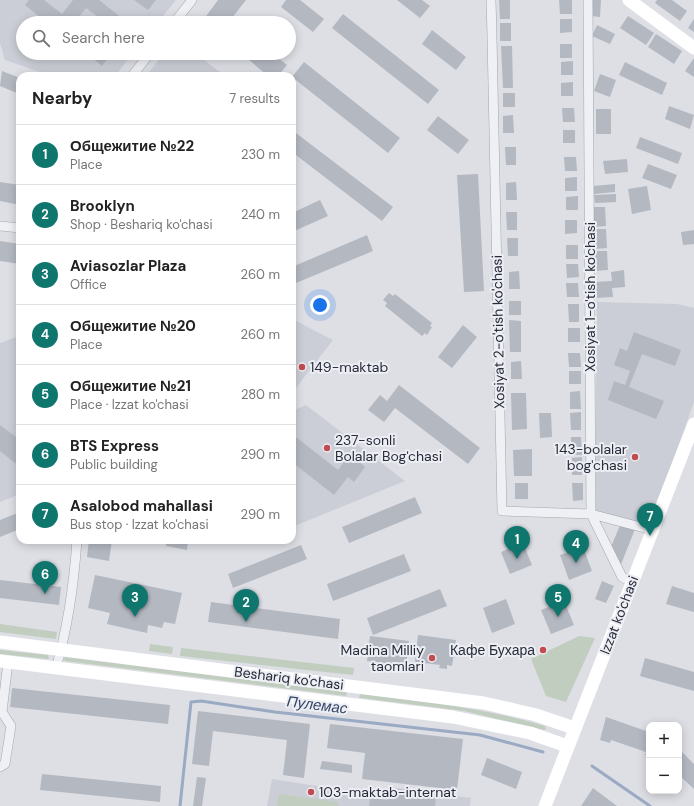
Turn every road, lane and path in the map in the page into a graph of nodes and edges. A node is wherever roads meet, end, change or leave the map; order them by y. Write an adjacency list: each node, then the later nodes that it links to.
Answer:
1 (192, 0): 5 (street)
2 (491, 0): 12 (street, Xosiyat 2-o'tish ko'chasi)
3 (588, 0): 12 (street, Xosiyat 1-o'tish ko'chasi)
4 (629, 0): 6 (main road)
5 (179, 16)
6 (694, 48)
7 (145, 60): 8 (street)
8 (135, 72)
9 (0, 226): 10 (street)
10 (16, 228)
11 (694, 424): 13 (main road, Izzat ko'chasi)
12 (591, 514): 13 (street, Xosiyat 2-o'tish ko'chasi); 15 (street, Xosiyat 1-o'tish ko'chasi)
13 (652, 530): 15 (main road, Izzat ko'chasi)
14 (77, 544): 17 (street)
15 (631, 582): 20 (main road, Izzat ko'chasi)
16 (0, 642): 17 (main road, Beshariq ko'chasi)
17 (61, 650): 19 (street); 20 (main road, Beshariq ko'chasi)
18 (4, 662): 19 (main road, Beshariq ko'chasi); 22 (street)
19 (56, 668): 21 (main road, Beshariq ko'chasi)
20 (574, 728): 21 (main road, Izzat ko'chasi)
21 (567, 746): 23 (main road, Izzat ko'chasi)
22 (0, 767)
23 (545, 806)

